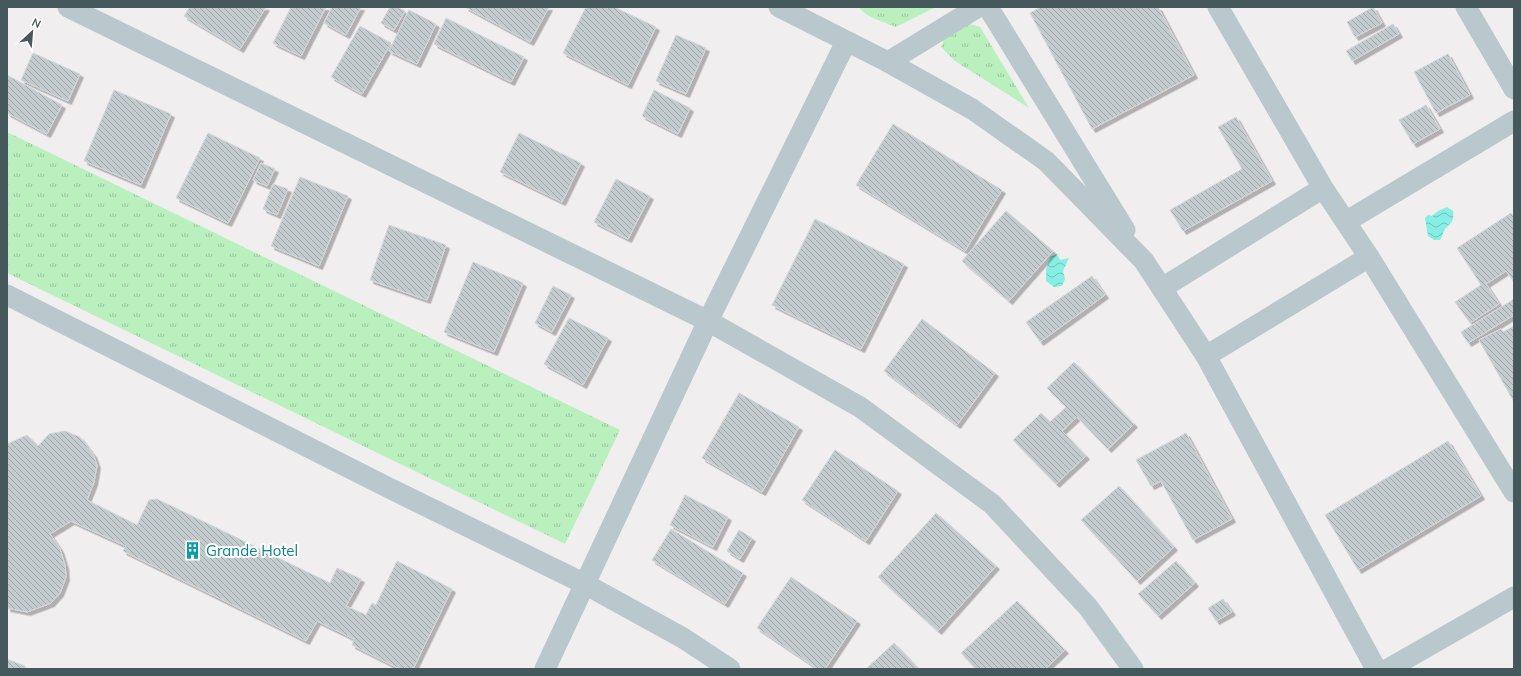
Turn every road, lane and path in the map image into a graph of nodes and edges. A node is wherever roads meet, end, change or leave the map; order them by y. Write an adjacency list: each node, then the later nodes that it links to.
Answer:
1 (68, 7): 17 (street)
2 (978, 7): 8 (street)
3 (988, 7): 14 (street)
4 (1218, 7): 11 (street)
5 (1466, 7): 9 (street)
6 (790, 9): 7 (street)
7 (846, 42): 8 (street); 17 (street)
8 (888, 62): 14 (street)
9 (1514, 89)
10 (1514, 121): 12 (street)
11 (1323, 188): 12 (street); 15 (street)
12 (1347, 221): 13 (street)
13 (1369, 257): 18 (street); 19 (street)
14 (1144, 261): 15 (street)
15 (1162, 288): 18 (street)
16 (7, 295): 20 (street)
17 (708, 321): 20 (street); 24 (street)
18 (1206, 356): 25 (street)
19 (1514, 492)
20 (585, 584): 22 (street); 23 (street)
21 (1514, 597): 26 (street)
22 (545, 669)
23 (730, 669)
24 (1133, 669)
25 (1376, 669)
26 (1388, 669)

